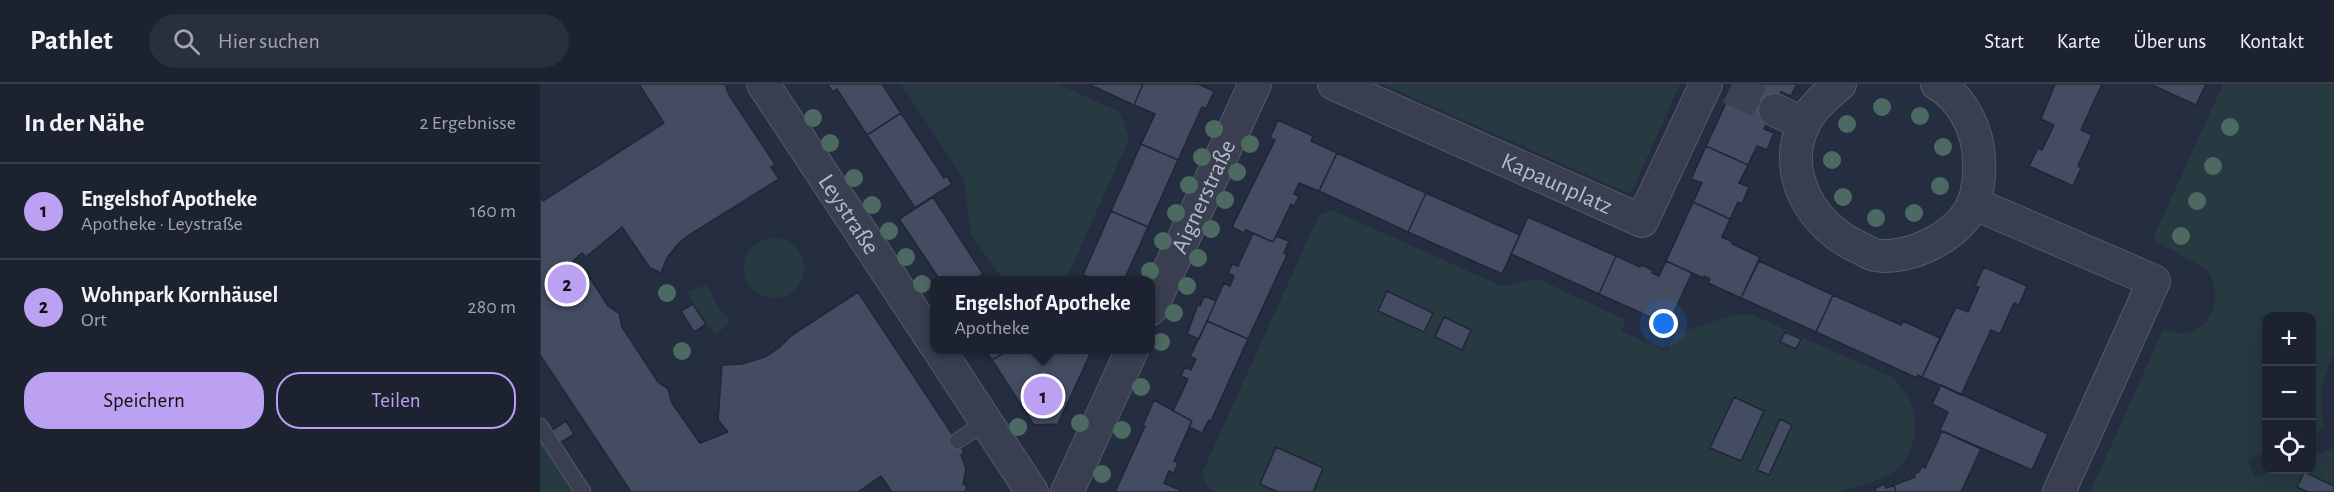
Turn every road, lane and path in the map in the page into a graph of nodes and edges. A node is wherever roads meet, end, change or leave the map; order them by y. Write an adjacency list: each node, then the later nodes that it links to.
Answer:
1 (763, 84): 11 (street, Leystraße)
2 (1255, 84): 10 (street, Aignerstraße)
3 (1334, 84): 6 (street, Kapaunplatz)
4 (1840, 84): 8 (street)
5 (1937, 84): 9 (street)
6 (1719, 85)
7 (1775, 110): 8 (street)
8 (1804, 124): 9 (street)
9 (1973, 203): 20 (street)
10 (1155, 300)
11 (930, 336)
12 (942, 354): 14 (street)
13 (1130, 354): 19 (street)
14 (986, 422): 16 (lane); 18 (street)
15 (540, 426): 17 (lane)
16 (957, 441)
17 (583, 492)
18 (1032, 492)
19 (1067, 492)
20 (2059, 492)

